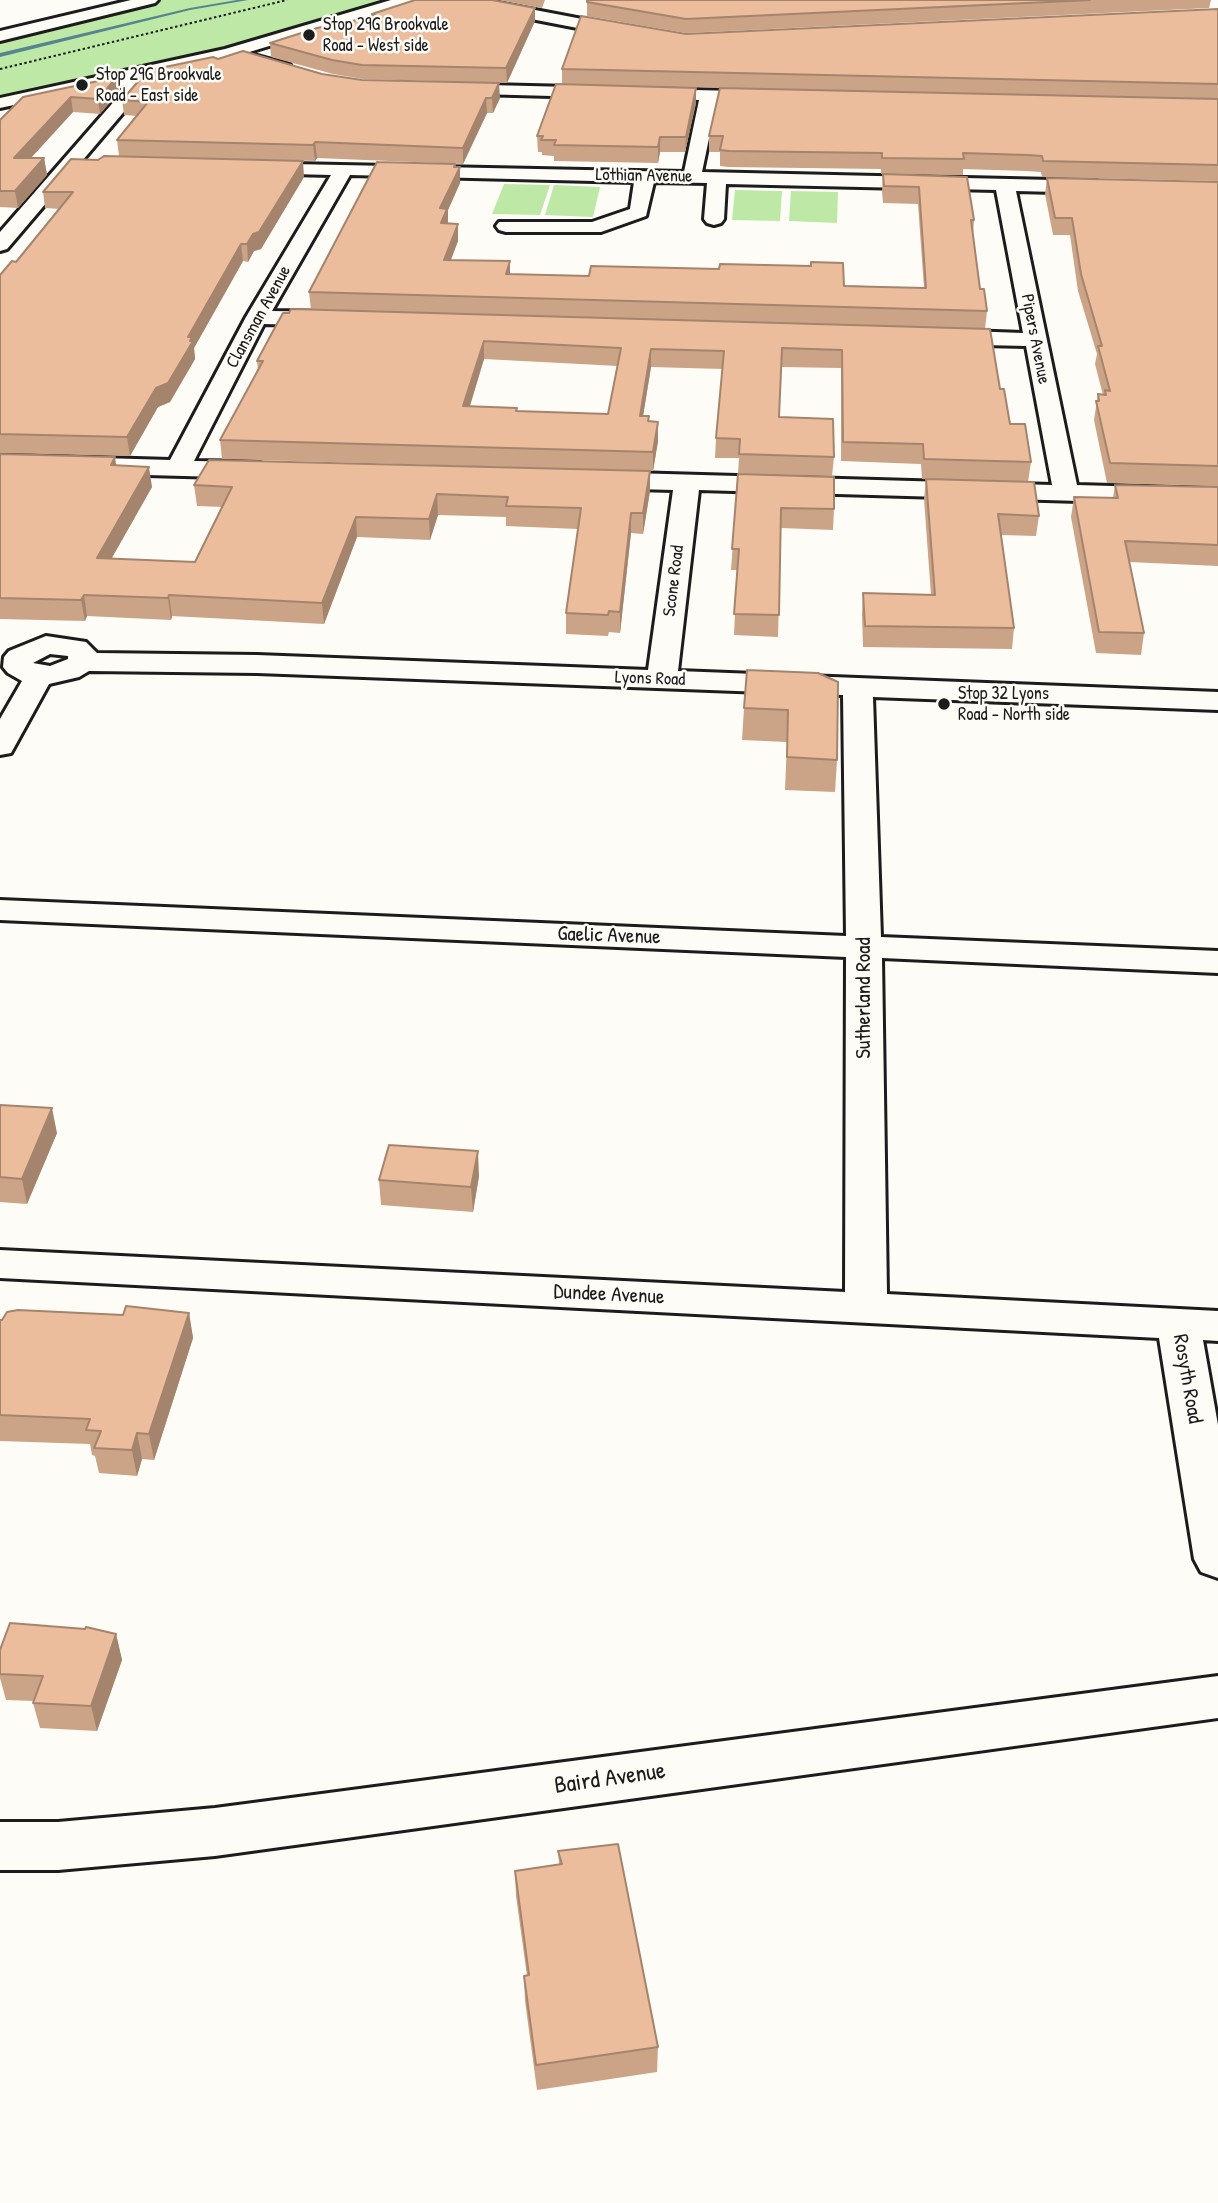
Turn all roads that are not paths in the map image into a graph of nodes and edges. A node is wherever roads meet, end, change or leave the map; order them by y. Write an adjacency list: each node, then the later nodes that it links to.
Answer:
1 (150, 0): 5 (street)
2 (407, 0): 6 (street)
3 (459, 0): 4 (street)
4 (641, 35)
5 (0, 36)
6 (228, 53): 7 (street); 8 (street)
7 (305, 75)
8 (126, 77): 12 (street); 13 (street)
9 (432, 89): 10 (street)
10 (709, 95): 11 (street); 18 (street)
11 (796, 97)
12 (0, 103)
13 (70, 163): 14 (street); 24 (street)
14 (97, 163)
15 (235, 166): 16 (street, Lothian Avenue)
16 (344, 169): 17 (street, Lothian Avenue); 25 (street, Clansman Avenue)
17 (645, 176): 18 (street, Lothian Avenue); 23 (street)
18 (692, 177): 19 (street, Lothian Avenue)
19 (717, 177): 20 (street, Lothian Avenue); 22 (street)
20 (1005, 185): 21 (street, Lothian Avenue); 28 (street, Pipers Avenue)
21 (1112, 187)
22 (714, 219)
23 (506, 226)
24 (0, 246)
25 (257, 317): 26 (street); 30 (street, Clansman Avenue)
26 (354, 320)
27 (924, 337): 28 (street)
28 (1035, 340): 34 (street, Pipers Avenue)
29 (0, 463): 30 (street)
30 (178, 468): 31 (street)
31 (288, 471)
32 (577, 479): 33 (street)
33 (687, 482): 34 (street); 37 (street, Scone Road)
34 (1066, 492): 35 (street)
35 (1218, 498)
36 (19, 663): 37 (street, Lyons Road); 40 (street)
37 (662, 679): 38 (street, Lyons Road)
38 (858, 688): 39 (street, Lyons Road); 42 (street, Sutherland Road)
39 (1218, 701)
40 (0, 746)
41 (0, 910): 42 (street, Gaelic Avenue)
42 (864, 946): 43 (street, Gaelic Avenue); 45 (street, Sutherland Road)
43 (1218, 962)
44 (0, 1264): 45 (street, Dundee Avenue)
45 (866, 1308): 46 (street, Dundee Avenue)
46 (1198, 1324): 47 (street, Rosyth Road)
47 (1218, 1559)
48 (1218, 1697): 49 (street, Baird Avenue)
49 (0, 1846)

